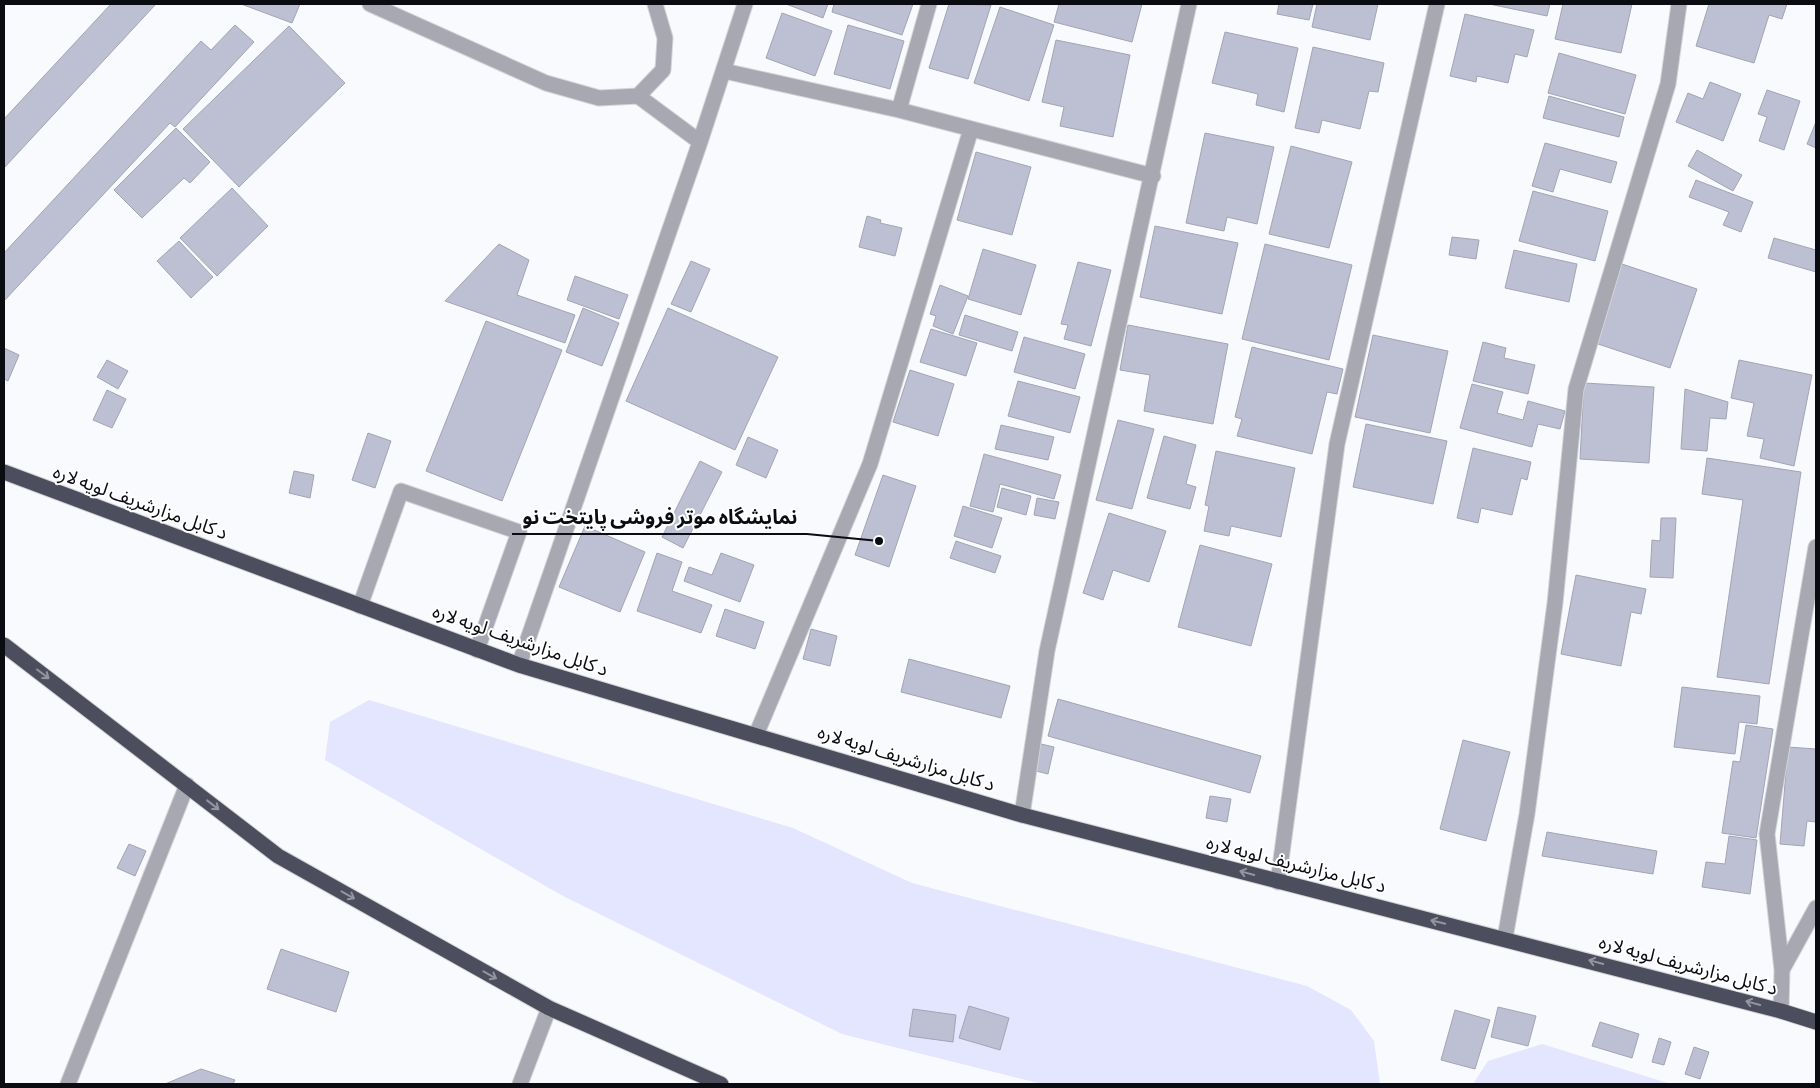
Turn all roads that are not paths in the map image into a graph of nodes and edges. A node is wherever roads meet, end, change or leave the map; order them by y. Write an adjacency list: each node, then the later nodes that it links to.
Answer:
1 (370, 4): 9 (street)
2 (655, 4): 9 (street)
3 (745, 4): 8 (street)
4 (929, 4): 10 (street)
5 (1189, 4): 13 (street)
6 (1437, 4): 23 (street)
7 (1679, 4): 25 (street)
8 (724, 71): 10 (street); 12 (street)
9 (638, 96): 12 (street)
10 (899, 110): 11 (street)
11 (971, 129): 13 (street); 20 (street)
12 (700, 142): 19 (street)
13 (1153, 176): 22 (street)
14 (4, 472): 16 (highway, د کابل مزارشریف لویه لاره)
15 (1816, 547): 26 (street)
16 (360, 606): 18 (highway, د کابل مزارشریف لویه لاره); 18 (street)
17 (4, 645): 21 (highway, one-way to 21)
18 (477, 650): 19 (highway, د کابل مزارشریف لویه لاره)
19 (519, 665): 20 (highway, د کابل مزارشریف لویه لاره)
20 (756, 736): 22 (highway, د کابل مزارشریف لویه لاره)
21 (187, 785): 27 (highway, one-way to 27); 30 (street)
22 (1022, 815): 23 (highway, د کابل مزارشریف لویه لاره, one-way to 22)
23 (1278, 882): 25 (highway, د کابل مزارشریف لویه لاره, one-way to 23)
24 (1816, 908): 26 (street)
25 (1505, 938): 28 (highway, د کابل مزارشریف لویه لاره, one-way to 25)
26 (1782, 970): 28 (street)
27 (550, 1008): 31 (street); 32 (highway)
28 (1781, 1011): 29 (highway, د کابل مزارشریف لویه لاره)
29 (1816, 1022)
30 (68, 1084)
31 (520, 1084)
32 (721, 1084)

